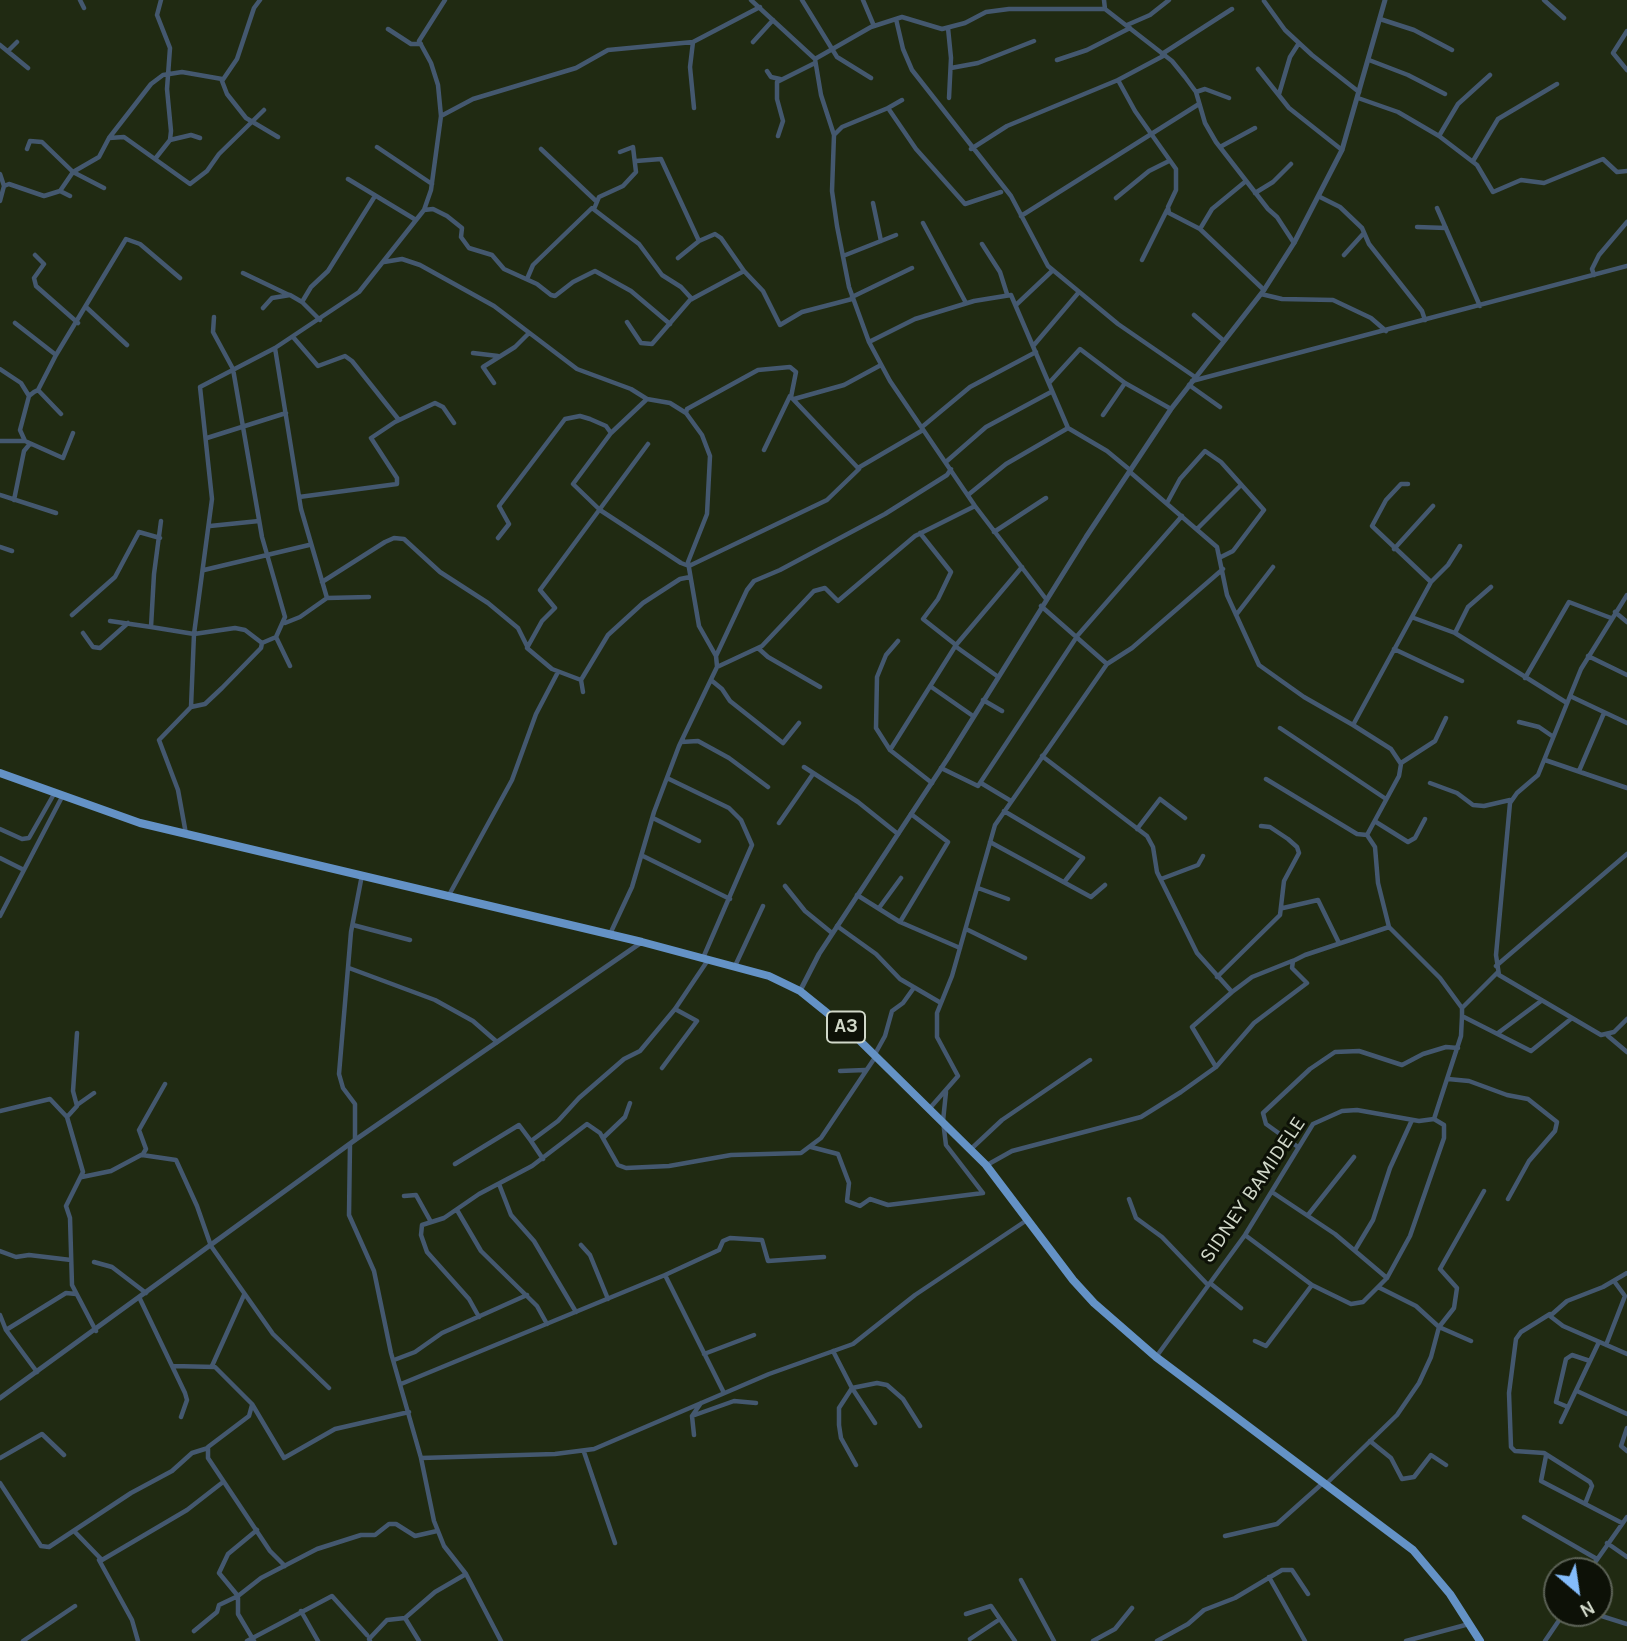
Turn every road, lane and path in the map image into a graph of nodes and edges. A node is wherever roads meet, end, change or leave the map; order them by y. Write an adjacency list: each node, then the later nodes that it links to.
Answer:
1 (80, 0): 14 (street)
2 (161, 0): 45 (street)
3 (260, 0): 48 (street)
4 (445, 0): 31 (street)
5 (751, 0): 13 (street)
6 (802, 0): 33 (street)
7 (863, 0): 21 (street)
8 (1104, 0): 15 (street)
9 (1169, 0): 22 (street)
10 (1385, 0): 19 (street)
11 (1544, 0): 17 (street)
12 (1264, 1): 30 (street)
13 (760, 7): 20 (street); 29 (street)
14 (84, 8)
15 (1105, 9): 22 (street); 23 (street)
16 (1232, 9): 36 (street)
17 (1564, 18)
18 (896, 19): 21 (street); 23 (street); 78 (street)
19 (1380, 19): 34 (street); 39 (street)
20 (773, 20): 28 (street); 37 (street)
21 (874, 26): 33 (street)
22 (1128, 27): 36 (street); 38 (street)
23 (948, 28): 41 (street)
24 (388, 29): 31 (street)
25 (1627, 30): 43 (street)
26 (1034, 41): 41 (street)
27 (17, 42): 35 (street)
28 (753, 42)
29 (693, 43): 60 (street); 63 (street)
30 (1299, 43): 53 (street); 55 (street)
31 (422, 44): 63 (street)
32 (0, 45): 35 (street)
33 (833, 47): 37 (street); 47 (street)
34 (1452, 50)
35 (8, 51): 40 (street)
36 (1163, 54): 50 (street); 52 (street)
37 (815, 58): 49 (street); 67 (street)
38 (1057, 60)
39 (1369, 60): 54 (street); 55 (street)
40 (28, 68)
41 (951, 68): 56 (street)
42 (1258, 69): 53 (street)
43 (1627, 70)
44 (767, 71): 49 (street)
45 (168, 75): 48 (street); 71 (street); 73 (street)
46 (1489, 75): 69 (street)
47 (872, 78)
48 (222, 79): 64 (street)
49 (781, 79): 68 (street)
50 (1118, 80): 66 (street); 78 (street)
51 (1557, 84): 84 (street)
52 (1196, 92): 57 (street); 59 (street)
53 (1279, 94): 79 (street)
54 (1445, 94)
55 (1359, 95): 69 (street); 79 (street)
56 (948, 98)
57 (1229, 98)
58 (902, 100): 61 (street)
59 (1199, 104): 66 (street); 75 (street)
60 (694, 108)
61 (888, 108): 67 (street); 95 (street)
62 (264, 110): 64 (street)
63 (441, 116): 91 (street)
64 (251, 121): 70 (street); 81 (street)
65 (1255, 128): 75 (street)
66 (1153, 134): 83 (street); 108 (street)
67 (834, 135): 123 (street)
68 (778, 136)
69 (1439, 136): 84 (street)
70 (278, 137)
71 (109, 138): 81 (street); 87 (street)
72 (200, 138): 73 (street)
73 (170, 140): 81 (street)
74 (377, 147): 91 (street)
75 (1220, 147): 90 (street)
76 (27, 149): 87 (street)
77 (541, 149): 102 (street)
78 (971, 149): 108 (street)
79 (1342, 150): 99 (street)
80 (620, 152): 82 (street)
81 (155, 159)
82 (636, 161): 102 (street); 118 (street)
83 (1170, 161): 100 (street); 106 (street)
84 (1473, 161): 86 (street)
85 (1291, 164): 96 (street)
86 (1627, 170)
87 (73, 172): 93 (street); 94 (street)
88 (0, 174): 92 (street)
89 (348, 179): 98 (street)
90 (1246, 181): 96 (street); 114 (street)
91 (432, 184): 107 (street)
92 (4, 186): 94 (street); 101 (street)
93 (104, 188)
94 (60, 191): 97 (street)
95 (1001, 192)
96 (1255, 193): 119 (street)
97 (71, 196)
98 (375, 196): 109 (street); 143 (street)
99 (1320, 197): 115 (street); 119 (street)
100 (1116, 198)
101 (0, 201)
102 (596, 201): 105 (street)
103 (873, 203): 117 (street)
104 (1437, 208): 113 (street)
105 (594, 209): 134 (street); 142 (street)
106 (1168, 209): 114 (street); 125 (street)
107 (424, 210): 109 (street); 134 (street)
108 (1021, 216): 130 (street)
109 (416, 220): 126 (street)
110 (1627, 222): 132 (street)
111 (923, 223): 144 (street)
112 (1417, 227): 113 (street)
113 (1446, 228): 146 (street)
114 (1200, 229): 137 (street)
115 (1363, 233): 122 (street); 152 (street)
116 (897, 235): 117 (street)
117 (880, 241): 123 (street)
118 (699, 242): 124 (street); 129 (street)
119 (1294, 243): 137 (street)
120 (982, 244): 138 (street)
121 (35, 254): 155 (street)
122 (1344, 255)
123 (843, 256): 141 (street)
124 (678, 258)
125 (1142, 260)
126 (383, 262): 151 (street); 158 (street)
127 (912, 268): 141 (street)
128 (1626, 268): 132 (street)
129 (744, 271): 141 (street); 142 (street)
130 (1052, 271): 136 (street); 145 (street)
131 (243, 273): 135 (street)
132 (1594, 275): 146 (street)
133 (180, 278): 147 (street)
134 (527, 279): 156 (street)
135 (275, 290): 139 (street); 140 (street)
136 (1079, 292): 163 (street); 172 (street)
137 (1263, 292): 157 (street); 160 (street)
138 (1007, 294): 144 (street); 145 (street)
139 (290, 295): 140 (street); 143 (street)
140 (272, 298): 148 (street)
141 (852, 298): 161 (street)
142 (692, 299): 156 (street)
143 (302, 302): 151 (street)
144 (966, 303): 161 (street)
145 (1017, 304): 163 (street)
146 (1480, 306): 152 (street)
147 (86, 307): 155 (street); 162 (street)
148 (263, 308)
149 (1194, 315): 160 (street)
150 (214, 317): 171 (street)
151 (320, 320): 159 (street)
152 (1426, 320): 157 (street)
153 (626, 322): 156 (street)
154 (15, 323): 167 (street)
155 (78, 323): 167 (street)
156 (670, 324)
157 (1386, 331): 172 (street)
158 (529, 333): 168 (street); 180 (street)
159 (293, 337): 164 (street); 187 (street)
160 (1224, 341): 172 (street)
161 (869, 342): 169 (street)
162 (127, 345)
163 (1034, 345): 165 (street)
164 (275, 348): 171 (street); 183 (street)
165 (1036, 352): 174 (street); 190 (street)
166 (473, 353): 168 (street)
167 (56, 355): 176 (street)
168 (499, 356): 173 (street)
169 (881, 366): 179 (street); 190 (street)
170 (0, 369): 178 (street)
171 (233, 369): 189 (street); 195 (street)
172 (1192, 381): 181 (street); 182 (street)
173 (494, 383)
174 (1049, 383): 175 (street); 177 (street)
175 (1125, 383): 182 (street); 186 (street)
176 (38, 390): 178 (street); 185 (street)
177 (1051, 391): 191 (street); 201 (street)
178 (29, 396): 192 (street)
179 (792, 397): 184 (street); 200 (street); 202 (street)
180 (648, 399): 184 (street); 194 (street)
181 (1220, 407)
182 (1171, 409): 204 (street)
183 (286, 413): 189 (street); 211 (street)
184 (686, 413): 235 (street)
185 (61, 414)
186 (1103, 415)
187 (399, 420): 188 (street); 211 (street)
188 (454, 423)
189 (245, 426): 195 (street); 221 (street)
190 (923, 428): 201 (street); 202 (street)
191 (1068, 428): 204 (street); 210 (street)
192 (19, 430): 196 (street); 198 (street)
193 (74, 432): 198 (street)
194 (611, 433): 217 (street); 227 (street)
195 (207, 438): 222 (street)
196 (9, 440): 197 (street); 198 (street)
197 (0, 441)
198 (27, 443): 213 (street)
199 (648, 444): 217 (street)
200 (764, 450)
201 (947, 461): 203 (street)
202 (859, 468): 235 (street)
203 (951, 469): 205 (street); 206 (street)
204 (1131, 471): 214 (street); 247 (street)
205 (947, 475): 206 (street); 270 (street)
206 (955, 476): 210 (street)
207 (1408, 484): 231 (street)
208 (1241, 485): 214 (street); 223 (street); 234 (street)
209 (0, 495): 213 (street)
210 (968, 495): 215 (street)
211 (299, 497): 228 (street)
212 (1046, 498): 224 (street)
213 (14, 500): 218 (street)
214 (1167, 503): 219 (street)
215 (975, 506): 224 (street); 225 (street)
216 (1433, 506): 231 (street)
217 (600, 510): 235 (street); 266 (street)
218 (55, 513)
219 (1182, 516): 223 (street); 262 (street)
220 (162, 521): 226 (street)
221 (260, 521): 222 (street); 233 (street)
222 (210, 526): 239 (street)
223 (1198, 529): 234 (street)
224 (994, 532): 237 (street)
225 (920, 533): 267 (street); 268 (street)
226 (160, 538): 250 (street); 258 (street)
227 (498, 538)
228 (309, 545): 233 (street); 241 (street)
229 (1460, 546): 242 (street)
230 (0, 547): 232 (street)
231 (1394, 549): 242 (street)
232 (12, 551)
233 (267, 555): 239 (street); 257 (street)
234 (1221, 557): 238 (street)
235 (689, 566): 240 (street)
236 (1273, 567): 251 (street)
237 (1022, 568): 247 (street); 267 (street)
238 (1223, 569): 251 (street); 272 (street)
239 (204, 570): 261 (street)
240 (690, 577): 270 (street); 279 (street)
241 (322, 582): 246 (street); 266 (street)
242 (1431, 582): 252 (street)
243 (1491, 587): 260 (street)
244 (1627, 595): 249 (street)
245 (369, 597): 246 (street)
246 (327, 598): 257 (street)
247 (1046, 599): 248 (street)
248 (1041, 606): 262 (street); 277 (street)
249 (1615, 612): 253 (street); 256 (street)
250 (72, 615)
251 (1236, 615): 296 (street)
252 (1414, 618): 260 (street); 269 (street)
253 (1611, 618): 271 (street); 278 (street)
254 (110, 621): 255 (street)
255 (128, 622): 258 (street); 259 (street)
256 (1627, 622)
257 (285, 623): 263 (street)
258 (151, 627): 261 (street)
259 (83, 633)
260 (1455, 633): 278 (street)
261 (194, 634): 265 (street); 288 (street)
262 (1078, 635): 272 (street); 312 (street)
263 (276, 637): 265 (street); 273 (street)
264 (898, 641): 300 (street)
265 (262, 642): 288 (street)
266 (527, 646): 275 (street)
267 (955, 646): 277 (street); 282 (street)
268 (758, 649): 274 (street); 283 (street)
269 (1394, 649): 281 (street); 296 (street)
270 (716, 656): 274 (street)
271 (1588, 656): 276 (street); 285 (street)
272 (1107, 664): 301 (street)
273 (290, 666)
274 (718, 667): 280 (street)
275 (558, 672): 279 (street); 347 (street)
276 (1627, 675)
277 (997, 676): 286 (street)
278 (1525, 678): 287 (street)
279 (581, 680): 284 (street)
280 (710, 680): 294 (street); 299 (street)
281 (1462, 681)
282 (930, 686): 291 (street); 300 (street)
283 (820, 687)
284 (583, 692)
285 (1570, 696): 287 (street); 290 (street)
286 (983, 700): 289 (street); 291 (street)
287 (1567, 703): 298 (street)
288 (191, 707): 330 (street)
289 (1002, 711)
290 (1604, 713): 295 (street); 306 (street)
291 (973, 716): 305 (street)
292 (1446, 718): 303 (street)
293 (1519, 722): 298 (street)
294 (799, 723)
295 (1627, 723)
296 (1353, 725): 303 (street)
297 (1280, 728): 317 (street)
298 (1552, 736): 302 (street)
299 (681, 742): 309 (street); 314 (street)
300 (890, 750): 311 (street)
301 (1042, 756): 319 (street); 329 (street)
302 (1545, 760): 306 (street); 318 (street)
303 (1401, 763): 317 (street)
304 (804, 767): 308 (street)
305 (941, 768): 311 (street); 312 (street)
306 (1579, 771): 315 (street)
307 (0, 773): 316 (highway, A3)
308 (813, 774): 326 (street); 331 (street)
309 (667, 778): 322 (street); 349 (street)
310 (1266, 779): 332 (street)
311 (932, 783): 321 (street)
312 (981, 783): 319 (street)
313 (1430, 783): 318 (street)
314 (768, 787)
315 (1627, 789)
316 (58, 796): 328 (street); 330 (highway, A3); 339 (street)
317 (1386, 799): 325 (street)
318 (1511, 800): 369 (street)
319 (1011, 801): 320 (street)
320 (1004, 811): 334 (street); 343 (street)
321 (911, 814): 331 (street); 355 (street)
322 (653, 818): 333 (street); 336 (street)
323 (1185, 818): 329 (street)
324 (1425, 819): 325 (street)
325 (1376, 822): 332 (street)
326 (779, 823)
327 (1261, 826): 353 (street)
328 (0, 829)
329 (1138, 829): 342 (street)
330 (186, 834): 340 (highway, A3)
331 (898, 834): 348 (street)
332 (1367, 835): 358 (street)
333 (699, 841)
334 (990, 842): 343 (street); 346 (street)
335 (1627, 855): 369 (street)
336 (643, 856): 349 (street); 361 (street)
337 (1203, 856): 342 (street)
338 (0, 858): 339 (street)
339 (22, 869): 354 (street)
340 (362, 874): 347 (highway, A3); 356 (street)
341 (901, 878): 352 (street)
342 (1161, 879): 373 (street)
343 (1065, 881): 344 (street)
344 (1105, 885)
345 (785, 886): 360 (street)
346 (978, 888): 350 (street); 359 (street)
347 (449, 895): 361 (highway, A3)
348 (857, 895): 352 (street); 357 (street)
349 (730, 899): 367 (street)
350 (1008, 899)
351 (763, 906): 370 (street)
352 (879, 908): 355 (street)
353 (1283, 908): 364 (street); 373 (street)
354 (0, 916)
355 (900, 922): 365 (street)
356 (352, 925): 362 (street); 371 (street)
357 (837, 926): 360 (street); 374 (street)
358 (1389, 926): 364 (street); 379 (street)
359 (966, 929): 365 (street); 366 (street)
360 (832, 933): 375 (street)
361 (610, 934): 363 (highway, A3)
362 (410, 940)
363 (642, 942): 367 (highway, A3); 387 (street)
364 (1339, 943): 368 (street)
365 (960, 948): 378 (street)
366 (1026, 958)
367 (706, 959): 370 (highway, A3); 380 (street)
368 (1293, 961): 376 (street); 392 (street)
369 (1496, 966): 372 (street)
370 (734, 967): 375 (highway, A3)
371 (349, 968): 387 (street); 410 (street)
372 (1497, 973): 377 (street); 379 (street)
373 (1217, 976): 376 (street)
374 (913, 989): 378 (street); 390 (street)
375 (800, 991): 390 (highway, A3)
376 (1232, 992): 392 (street)
377 (1541, 1001): 382 (street); 385 (street)
378 (941, 1003): 398 (street)
379 (1462, 1008): 381 (street)
380 (675, 1009): 393 (street); 409 (street)
381 (1462, 1016): 385 (street); 388 (street)
382 (1570, 1017): 385 (street); 386 (street)
383 (1627, 1019): 386 (street)
384 (77, 1033): 401 (street)
385 (1498, 1033)
386 (1608, 1036): 389 (street)
387 (498, 1043): 410 (street)
388 (1458, 1048): 396 (street); 412 (street)
389 (1627, 1052)
390 (876, 1055): 394 (street); 402 (highway, A3)
391 (1090, 1060): 413 (street)
392 (1216, 1067): 418 (street)
393 (662, 1068)
394 (866, 1070): 395 (street); 411 (street)
395 (840, 1071)
396 (1448, 1079): 406 (street); 425 (street)
397 (165, 1084): 414 (street)
398 (946, 1091): 402 (street); 407 (street)
399 (94, 1093): 401 (street)
400 (630, 1103): 408 (street)
401 (77, 1106): 404 (street)
402 (930, 1108): 407 (highway, A3)
403 (0, 1111): 404 (street)
404 (67, 1117): 419 (street)
405 (1412, 1119): 406 (street, SIDNEY BAMIDELE); 412 (street, SIDNEY BAMIDELE); 433 (street)
406 (1434, 1119): 440 (street)
407 (943, 1121): 411 (street); 413 (highway, A3)
408 (603, 1138): 411 (street); 416 (street)
409 (531, 1141): 416 (street); 417 (street)
410 (353, 1142): 432 (street); 469 (street)
411 (810, 1147)
412 (1298, 1147): 422 (street, SIDNEY BAMIDELE)
413 (971, 1149): 418 (highway, A3)
414 (142, 1155): 419 (street); 432 (street)
415 (1354, 1157): 427 (street)
416 (544, 1159): 420 (street)
417 (455, 1164)
418 (986, 1166): 428 (highway, A3)
419 (81, 1177): 436 (street)
420 (499, 1184): 426 (street); 452 (street)
421 (1484, 1191): 457 (street)
422 (1272, 1192): 427 (street); 430 (street, SIDNEY BAMIDELE)
423 (404, 1196): 429 (street)
424 (1129, 1199): 442 (street)
425 (1508, 1199)
426 (457, 1210): 429 (street); 448 (street)
427 (1308, 1215): 433 (street)
428 (1028, 1219): 465 (street); 468 (highway, A3)
429 (428, 1221): 455 (street)
430 (1245, 1235): 442 (street, SIDNEY BAMIDELE); 443 (street)
431 (582, 1245): 450 (street)
432 (211, 1246): 446 (street); 447 (street)
433 (1355, 1250): 440 (street)
434 (0, 1251): 436 (street)
435 (824, 1257): 439 (street)
436 (71, 1260): 445 (street)
437 (94, 1262): 446 (street)
438 (1627, 1273): 441 (street)
439 (664, 1275): 450 (street); 466 (street)
440 (1387, 1278): 444 (street)
441 (1614, 1281): 454 (street); 464 (street)
442 (1209, 1284): 451 (street); 468 (street, SIDNEY BAMIDELE)
443 (1312, 1285): 444 (street); 461 (street)
444 (1380, 1288): 457 (street)
445 (76, 1294): 458 (street); 459 (street)
446 (146, 1294): 449 (street)
447 (244, 1294): 472 (street); 475 (street)
448 (527, 1295): 455 (street); 456 (street)
449 (140, 1299): 459 (street); 471 (street)
450 (608, 1299): 452 (street)
451 (1241, 1308)
452 (576, 1312): 456 (street)
453 (0, 1315): 458 (street)
454 (1548, 1316): 463 (street); 498 (street)
455 (479, 1317): 469 (street)
456 (547, 1324): 474 (street)
457 (1439, 1327): 462 (street); 493 (street)
458 (6, 1330): 473 (street)
459 (96, 1331): 473 (street)
460 (754, 1335): 466 (street)
461 (1255, 1341)
462 (1471, 1341)
463 (1599, 1342): 464 (street); 470 (street)
464 (1606, 1345): 467 (street)
465 (833, 1351): 476 (street); 478 (street)
466 (704, 1354): 478 (street)
467 (1627, 1354)
468 (1156, 1357): 504 (highway, A3)
469 (394, 1360): 474 (street)
470 (1590, 1361): 477 (street); 483 (street)
471 (173, 1366): 472 (street); 487 (street)
472 (212, 1366): 482 (street)
473 (37, 1372): 479 (street)
474 (401, 1384): 484 (street)
475 (329, 1388)
476 (852, 1388): 489 (street); 490 (street); 501 (street)
477 (1576, 1391): 483 (street); 485 (street)
478 (724, 1393): 480 (street)
479 (1, 1396)
480 (702, 1403): 486 (street); 496 (street)
481 (756, 1403): 486 (street)
482 (252, 1404): 484 (street); 494 (street)
483 (1568, 1407): 488 (street)
484 (409, 1412): 500 (street)
485 (1627, 1414)
486 (692, 1416): 492 (street)
487 (181, 1417)
488 (1561, 1422)
489 (875, 1423)
490 (920, 1426)
491 (1627, 1428): 495 (street)
492 (694, 1435)
493 (1370, 1441): 502 (street); 504 (street)
494 (208, 1448): 503 (street); 511 (street)
495 (1627, 1451)
496 (584, 1452): 500 (street); 514 (street)
497 (64, 1455): 499 (street)
498 (1546, 1456): 506 (street); 506 (street)
499 (0, 1458)
500 (421, 1458): 512 (street)
501 (856, 1465)
502 (1446, 1465)
503 (223, 1482): 510 (street); 519 (street)
504 (1326, 1482): 513 (street); 532 (highway, A3)
505 (0, 1483): 511 (street)
506 (1584, 1504): 509 (street)
507 (1524, 1517): 516 (street)
508 (1627, 1517): 509 (street)
509 (1622, 1523): 515 (street)
510 (257, 1530): 520 (street); 525 (street)
511 (74, 1531): 519 (street)
512 (438, 1531): 520 (street); 521 (street)
513 (1225, 1536)
514 (615, 1543)
515 (1607, 1543): 517 (street); 518 (street)
516 (1594, 1557)
517 (1598, 1557)
518 (1627, 1557)
519 (99, 1559): 538 (street)
520 (285, 1566): 525 (street)
521 (466, 1574): 530 (street); 542 (street)
522 (1269, 1577): 524 (street); 546 (street); 547 (street)
523 (1021, 1580): 544 (street)
524 (1308, 1594)
525 (238, 1596): 533 (street); 536 (street)
526 (75, 1606): 537 (street)
527 (1132, 1608): 545 (street)
528 (301, 1611): 534 (street); 536 (street); 539 (street)
529 (966, 1614): 531 (street)
530 (405, 1618): 534 (street); 541 (street)
531 (1000, 1619): 535 (street); 543 (street)
532 (1469, 1624): 548 (street); 549 (highway, A3)
533 (194, 1630)
534 (369, 1638): 540 (street)
535 (970, 1639)
536 (251, 1640)
537 (23, 1641)
538 (138, 1641)
539 (318, 1641)
540 (360, 1641)
541 (419, 1641)
542 (501, 1641)
543 (1015, 1641)
544 (1054, 1641)
545 (1093, 1641)
546 (1157, 1641)
547 (1306, 1641)
548 (1406, 1641)
549 (1480, 1641)

